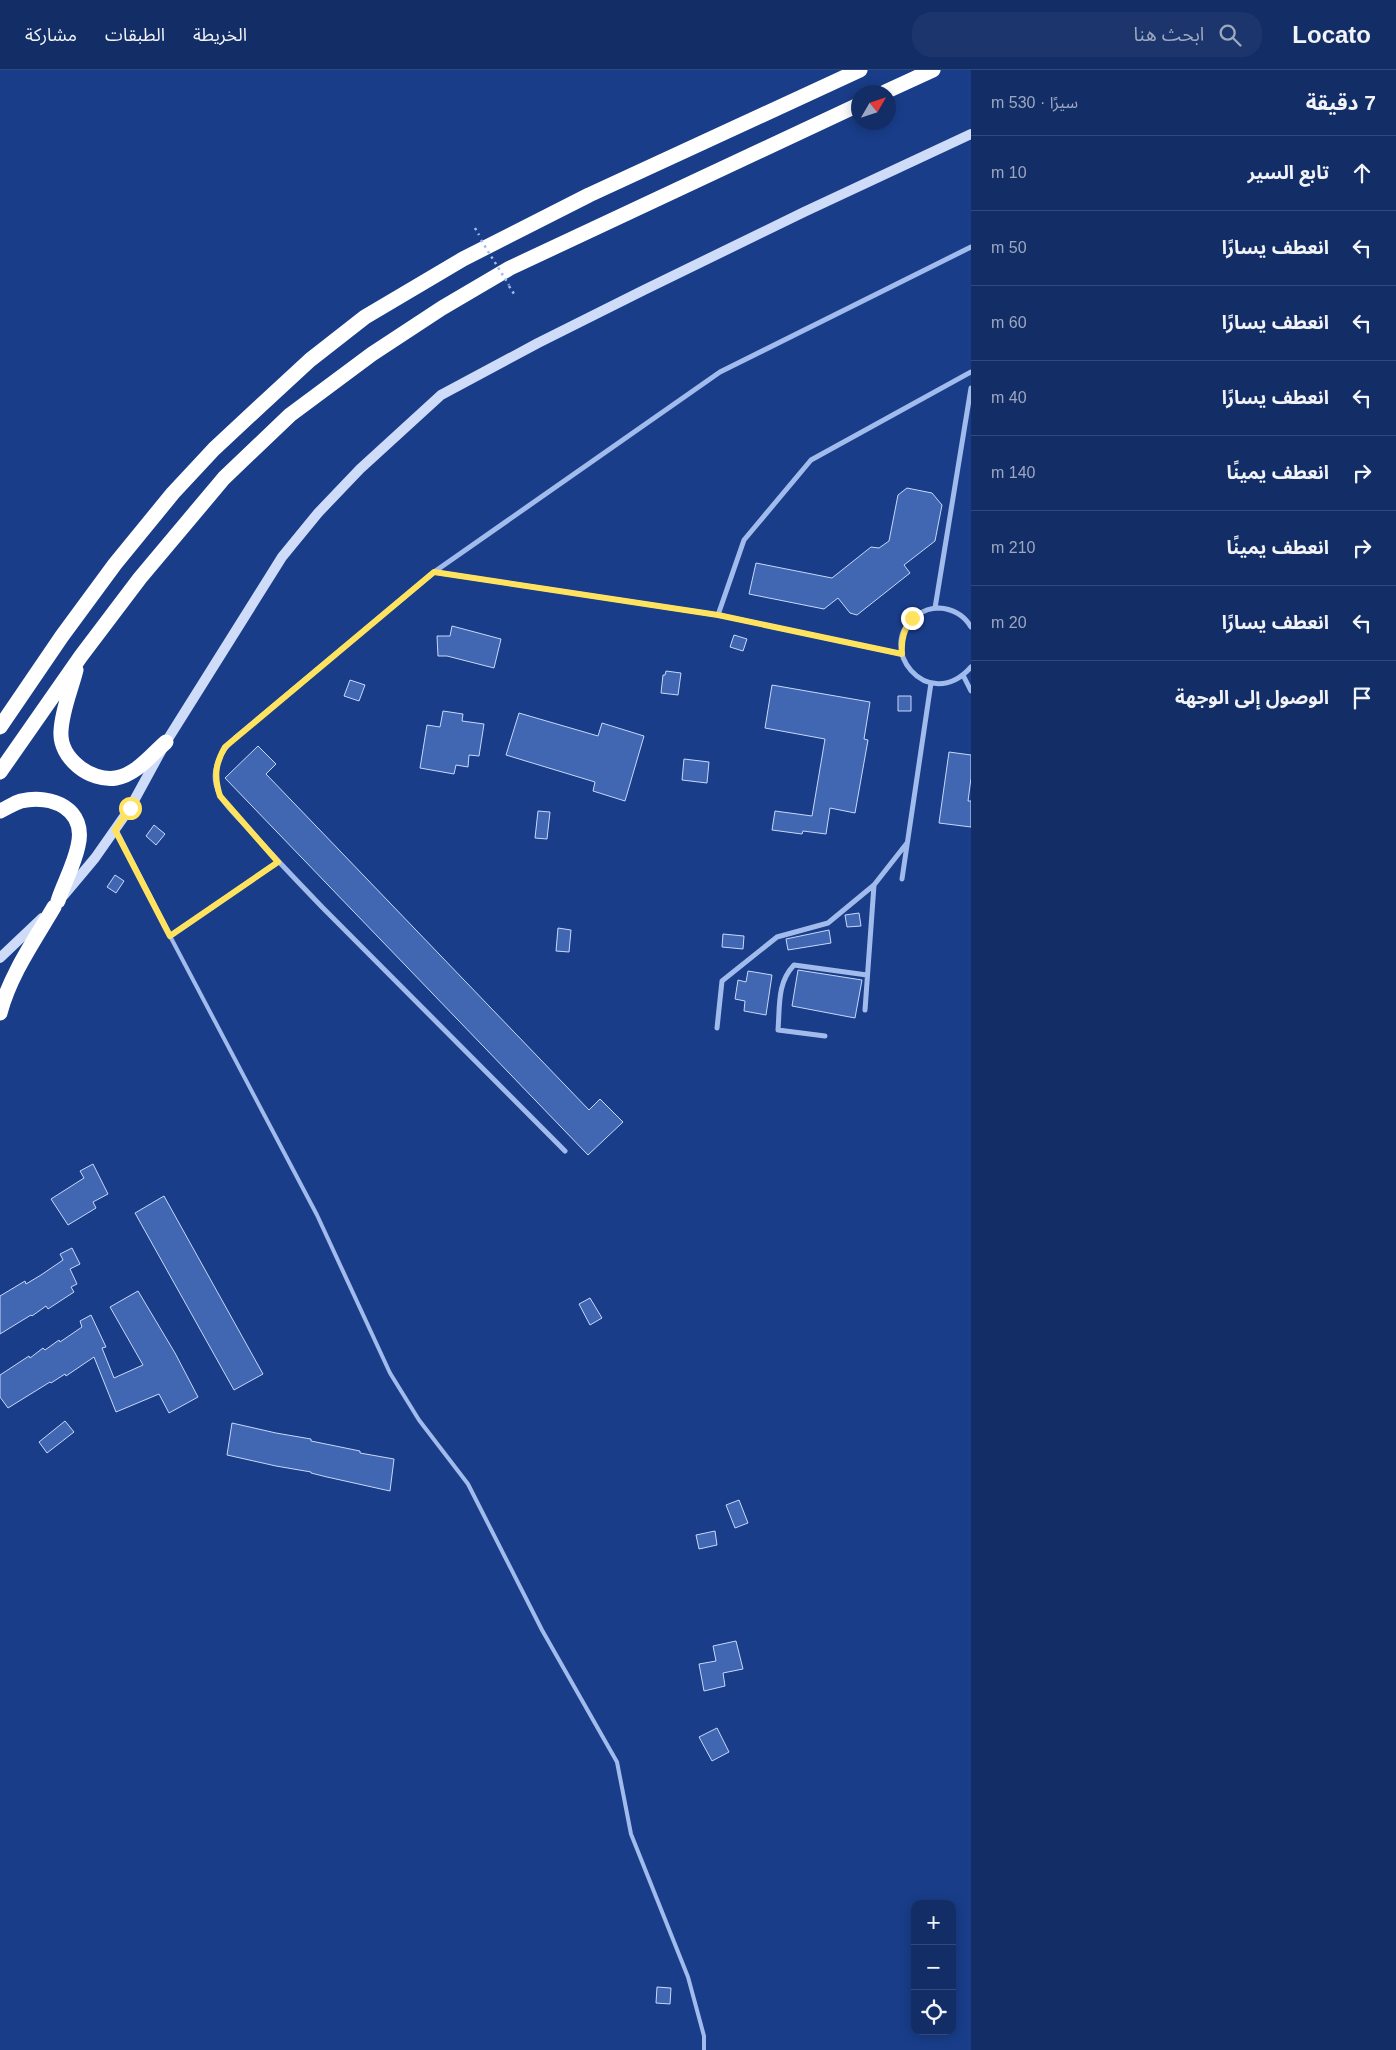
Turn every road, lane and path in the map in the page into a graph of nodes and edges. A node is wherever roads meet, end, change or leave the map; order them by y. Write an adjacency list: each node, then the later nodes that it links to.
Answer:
1 (860, 70): 21 (highway)
2 (933, 70): 3 (highway)
3 (896, 87)
4 (851, 108): 16 (highway)
5 (971, 134): 22 (main road)
6 (482, 240): 8 (path, bridge)
7 (971, 247): 11 (street)
8 (516, 297)
9 (971, 372): 13 (street)
10 (971, 388): 12 (street)
11 (434, 572): 13 (street); 27 (street)
12 (935, 608): 14 (street); 15 (street)
13 (718, 615): 15 (street)
14 (971, 627)
15 (902, 654): 19 (street)
16 (80, 656): 22 (highway); 23 (highway)
17 (971, 667): 18 (street)
18 (963, 676): 19 (street); 20 (street)
19 (931, 683): 26 (street)
20 (971, 691)
21 (0, 727)
22 (166, 742): 25 (main road)
23 (0, 772)
24 (0, 811): 30 (highway)
25 (115, 830): 30 (main road); 31 (street)
26 (907, 843): 28 (street); 29 (street)
27 (278, 862): 31 (street); 38 (street)
28 (902, 879)
29 (874, 885): 33 (street); 36 (street)
30 (56, 904): 32 (main road); 35 (highway)
31 (170, 936): 39 (lane)
32 (0, 958)
33 (867, 975): 34 (street); 37 (street)
34 (864, 1010)
35 (0, 1013)
36 (717, 1028)
37 (825, 1036)
38 (565, 1151)
39 (704, 2050)

